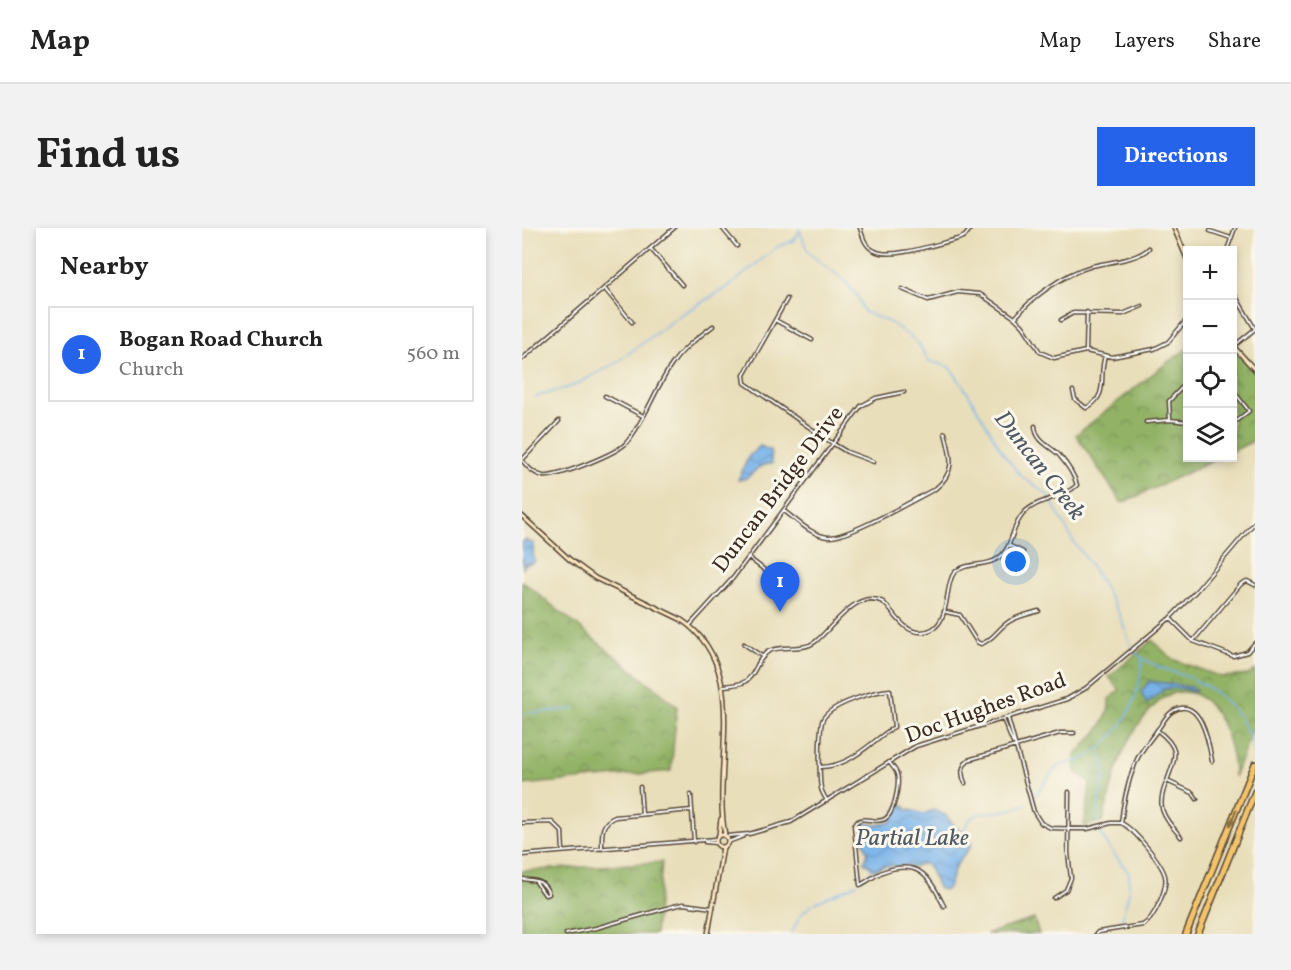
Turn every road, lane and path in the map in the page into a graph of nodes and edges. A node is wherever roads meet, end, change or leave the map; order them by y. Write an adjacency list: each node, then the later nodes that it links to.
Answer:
1 (674, 228): 12 (street)
2 (722, 228): 9 (street)
3 (860, 228): 4 (street)
4 (971, 228)
5 (1174, 228): 13 (street)
6 (1235, 228): 8 (street)
7 (1210, 231): 8 (street)
8 (1231, 238): 10 (street)
9 (737, 246)
10 (1228, 246)
11 (1149, 248): 21 (street)
12 (651, 249): 14 (street); 15 (street)
13 (1183, 249)
14 (682, 285)
15 (604, 288): 24 (street); 33 (street)
16 (902, 290): 21 (street)
17 (1237, 297): 27 (street)
18 (787, 299): 22 (street)
19 (1142, 306): 20 (street)
20 (1088, 312): 23 (street); 31 (street)
21 (1015, 318): 31 (street)
22 (775, 320): 28 (street); 48 (street)
23 (1061, 320)
24 (632, 322)
25 (1183, 324): 32 (street)
26 (713, 326): 40 (street)
27 (1255, 328): 29 (street)
28 (812, 340)
29 (1237, 343)
30 (1237, 350): 34 (street)
31 (1086, 351): 32 (street)
32 (1105, 356): 36 (street)
33 (522, 359)
34 (1255, 370)
35 (1183, 386): 41 (street)
36 (1073, 390)
37 (904, 392): 48 (street, Duncan Bridge Drive)
38 (1237, 394): 44 (street)
39 (605, 396): 40 (street)
40 (643, 416): 49 (street)
41 (1170, 420): 43 (street); 45 (street)
42 (559, 421): 49 (street)
43 (1183, 421)
44 (1237, 421)
45 (1146, 422)
46 (1035, 426): 54 (street)
47 (945, 433): 51 (street)
48 (832, 443): 50 (street); 51 (street, Duncan Bridge Drive)
49 (522, 460)
50 (874, 462)
51 (784, 511): 56 (street, Duncan Bridge Drive)
52 (522, 516): 62 (street)
53 (1255, 522): 61 (street, Doc Hughes Road)
54 (1010, 546): 55 (street); 60 (street)
55 (1023, 552)
56 (749, 558): 57 (street); 62 (street, Duncan Bridge Drive)
57 (771, 575)
58 (1255, 585): 63 (street)
59 (1039, 611): 60 (street)
60 (946, 612): 66 (street)
61 (1170, 618): 63 (street); 68 (street, Doc Hughes Road)
62 (690, 625): 67 (street)
63 (1193, 641): 64 (street)
64 (1255, 643)
65 (744, 644): 66 (street)
66 (762, 657): 67 (street)
67 (723, 686): 85 (street)
68 (1008, 717): 69 (street, Doc Hughes Road); 72 (street)
69 (1002, 719): 72 (street); 74 (street, Doc Hughes Road)
70 (1157, 730): 73 (street); 77 (street); 89 (street)
71 (1074, 733): 72 (street)
72 (1014, 746): 78 (street); 90 (street)
73 (1212, 760)
74 (889, 762): 84 (street, Doc Hughes Road); 104 (street)
75 (1255, 764): 109 (highway, one-way to 109)
76 (821, 767): 76 (street); 84 (street)
77 (1167, 781): 83 (street); 94 (street)
78 (965, 783)
79 (640, 787): 87 (street)
80 (1069, 792): 90 (street)
81 (1255, 792): 110 (highway)
82 (691, 795): 86 (street)
83 (1197, 798)
84 (827, 801): 91 (street, Doc Hughes Road)
85 (723, 805): 92 (street); 93 (street)
86 (692, 810): 87 (street); 95 (street)
87 (642, 814): 98 (street)
88 (522, 823): 99 (street)
89 (1120, 823): 90 (street); 108 (street)
90 (1069, 828): 103 (street)
91 (749, 834): 93 (street, Doc Hughes Road); 96 (street, Doc Hughes Road)
92 (719, 835): 93 (street); 97 (street)
93 (726, 836): 96 (street)
94 (1181, 837)
95 (694, 842): 97 (street); 98 (street)
96 (728, 843): 97 (street)
97 (719, 844): 105 (street)
98 (603, 849): 99 (street)
99 (563, 851): 100 (street)
100 (522, 855)
101 (522, 879): 102 (street)
102 (536, 882): 102 (street)
103 (1054, 898)
104 (944, 906)
105 (712, 908): 106 (street); 107 (street)
106 (566, 934)
107 (708, 934)
108 (1096, 934)
109 (1186, 934)
110 (1198, 934)

